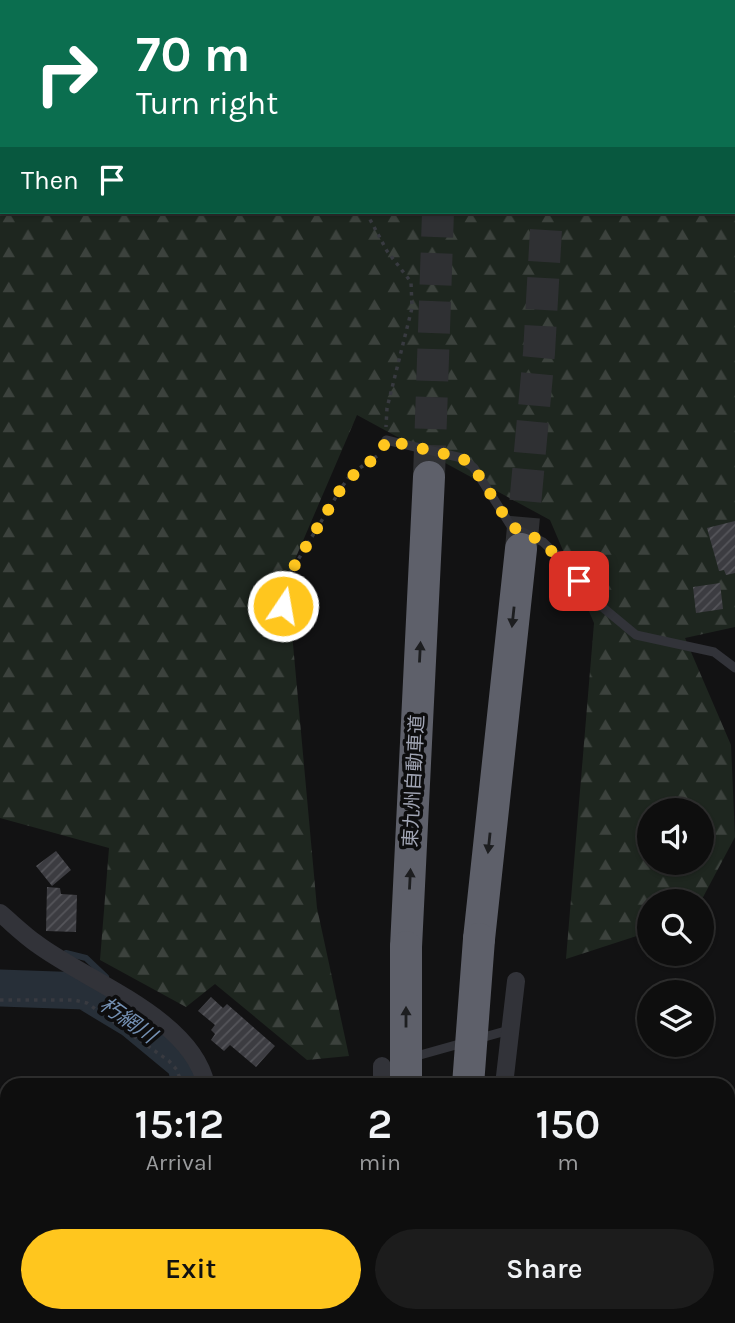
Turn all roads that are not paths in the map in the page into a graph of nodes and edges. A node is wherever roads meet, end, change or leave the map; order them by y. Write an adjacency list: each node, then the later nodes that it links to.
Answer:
1 (386, 440): 4 (lane)
2 (429, 477): 8 (highway, 東九州自動車道, one-way to 2, bridge)
3 (521, 549): 10 (highway, one-way to 10, bridge)
4 (735, 667)
5 (0, 913): 9 (street)
6 (516, 981): 7 (street)
7 (509, 1030): 8 (lane); 11 (street)
8 (394, 1075)
9 (205, 1078)
10 (469, 1078)
11 (505, 1078)

